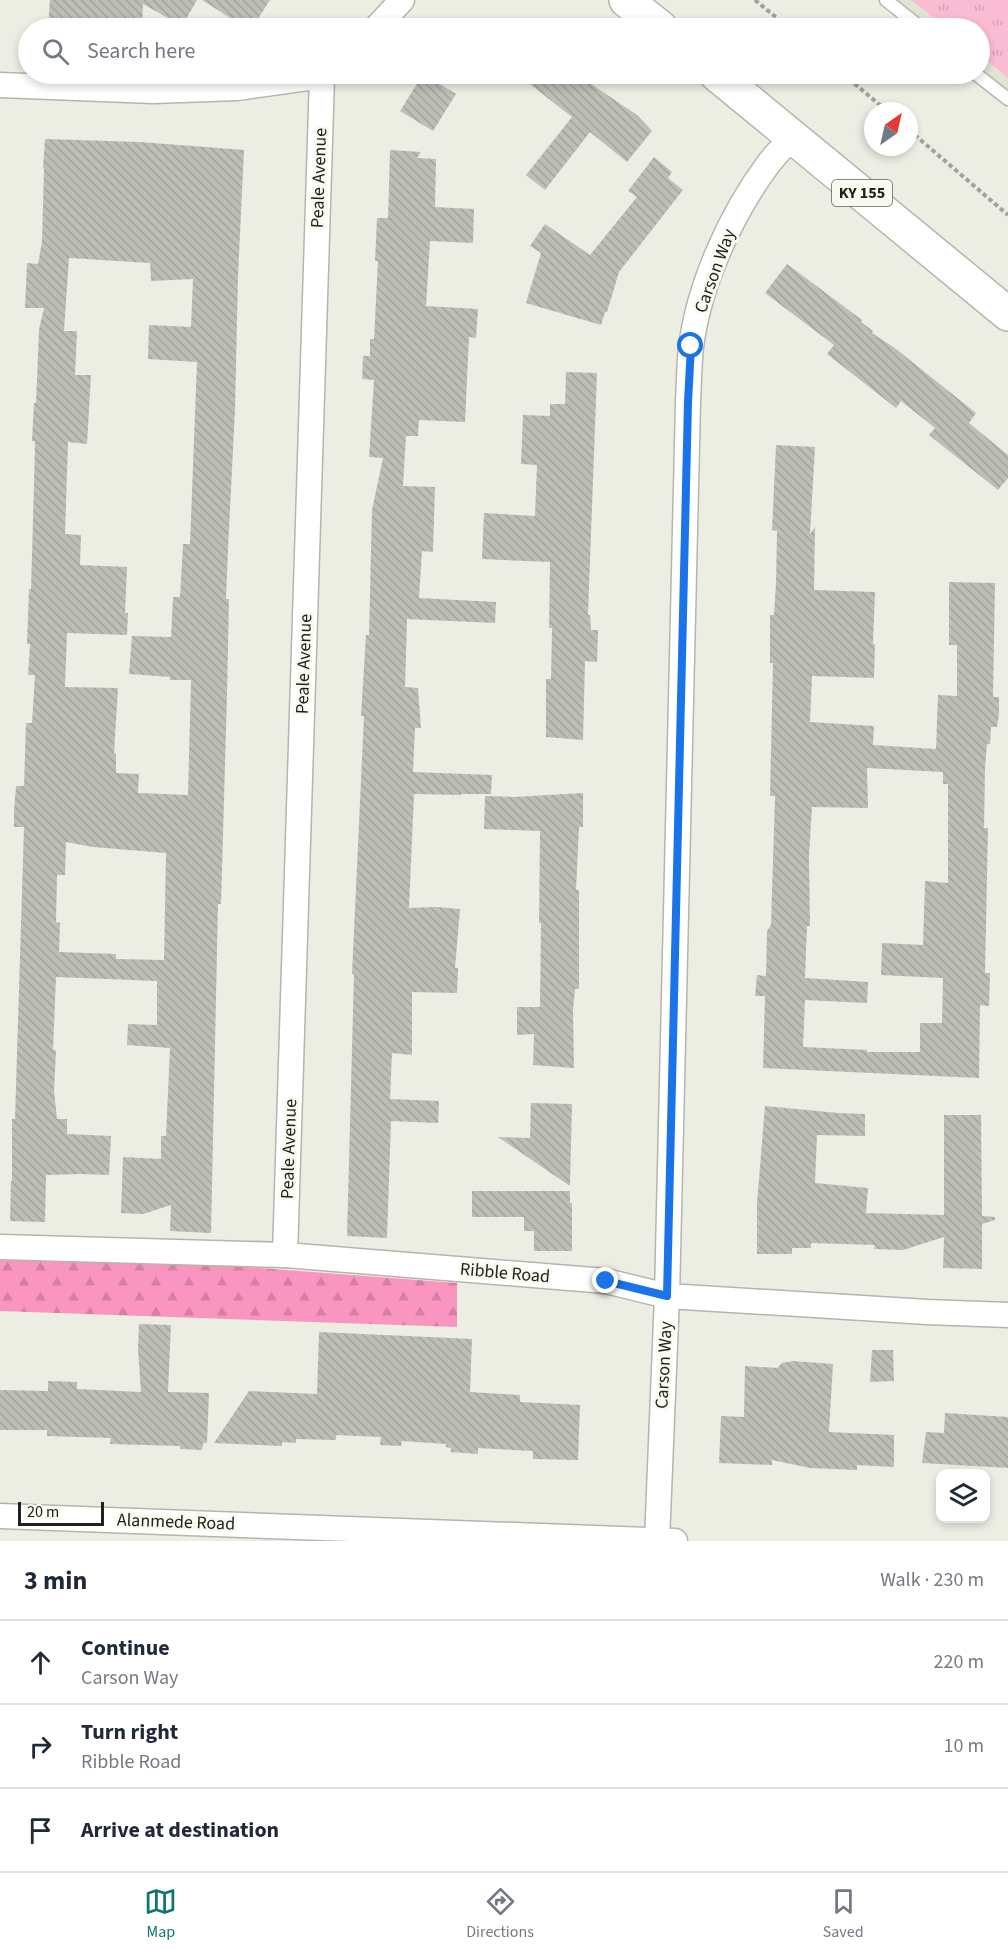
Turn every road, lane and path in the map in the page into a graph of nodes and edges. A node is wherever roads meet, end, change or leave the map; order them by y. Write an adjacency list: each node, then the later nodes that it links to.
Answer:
1 (402, 0): 5 (street)
2 (626, 0): 6 (main road)
3 (755, 0): 7 (path)
4 (886, 0): 8 (lane)
5 (385, 18)
6 (648, 18)
7 (777, 18)
8 (908, 18)
9 (264, 84): 14 (street)
10 (324, 84): 22 (street, Peale Avenue)
11 (729, 84): 17 (main road, KY 155)
12 (855, 84): 16 (path)
13 (989, 84): 15 (lane)
14 (0, 85)
15 (1008, 99)
16 (876, 102)
17 (794, 136): 20 (main road, KY 155); 23 (street, Carson Way)
18 (918, 138): 19 (path)
19 (1008, 215)
20 (1008, 314)
21 (0, 1247): 22 (street, Ribble Road)
22 (285, 1256): 23 (street, Ribble Road)
23 (667, 1296): 24 (street, Ribble Road); 26 (street, Carson Way)
24 (1008, 1315)
25 (0, 1516): 26 (street, Alanmede Road)
26 (663, 1541)

